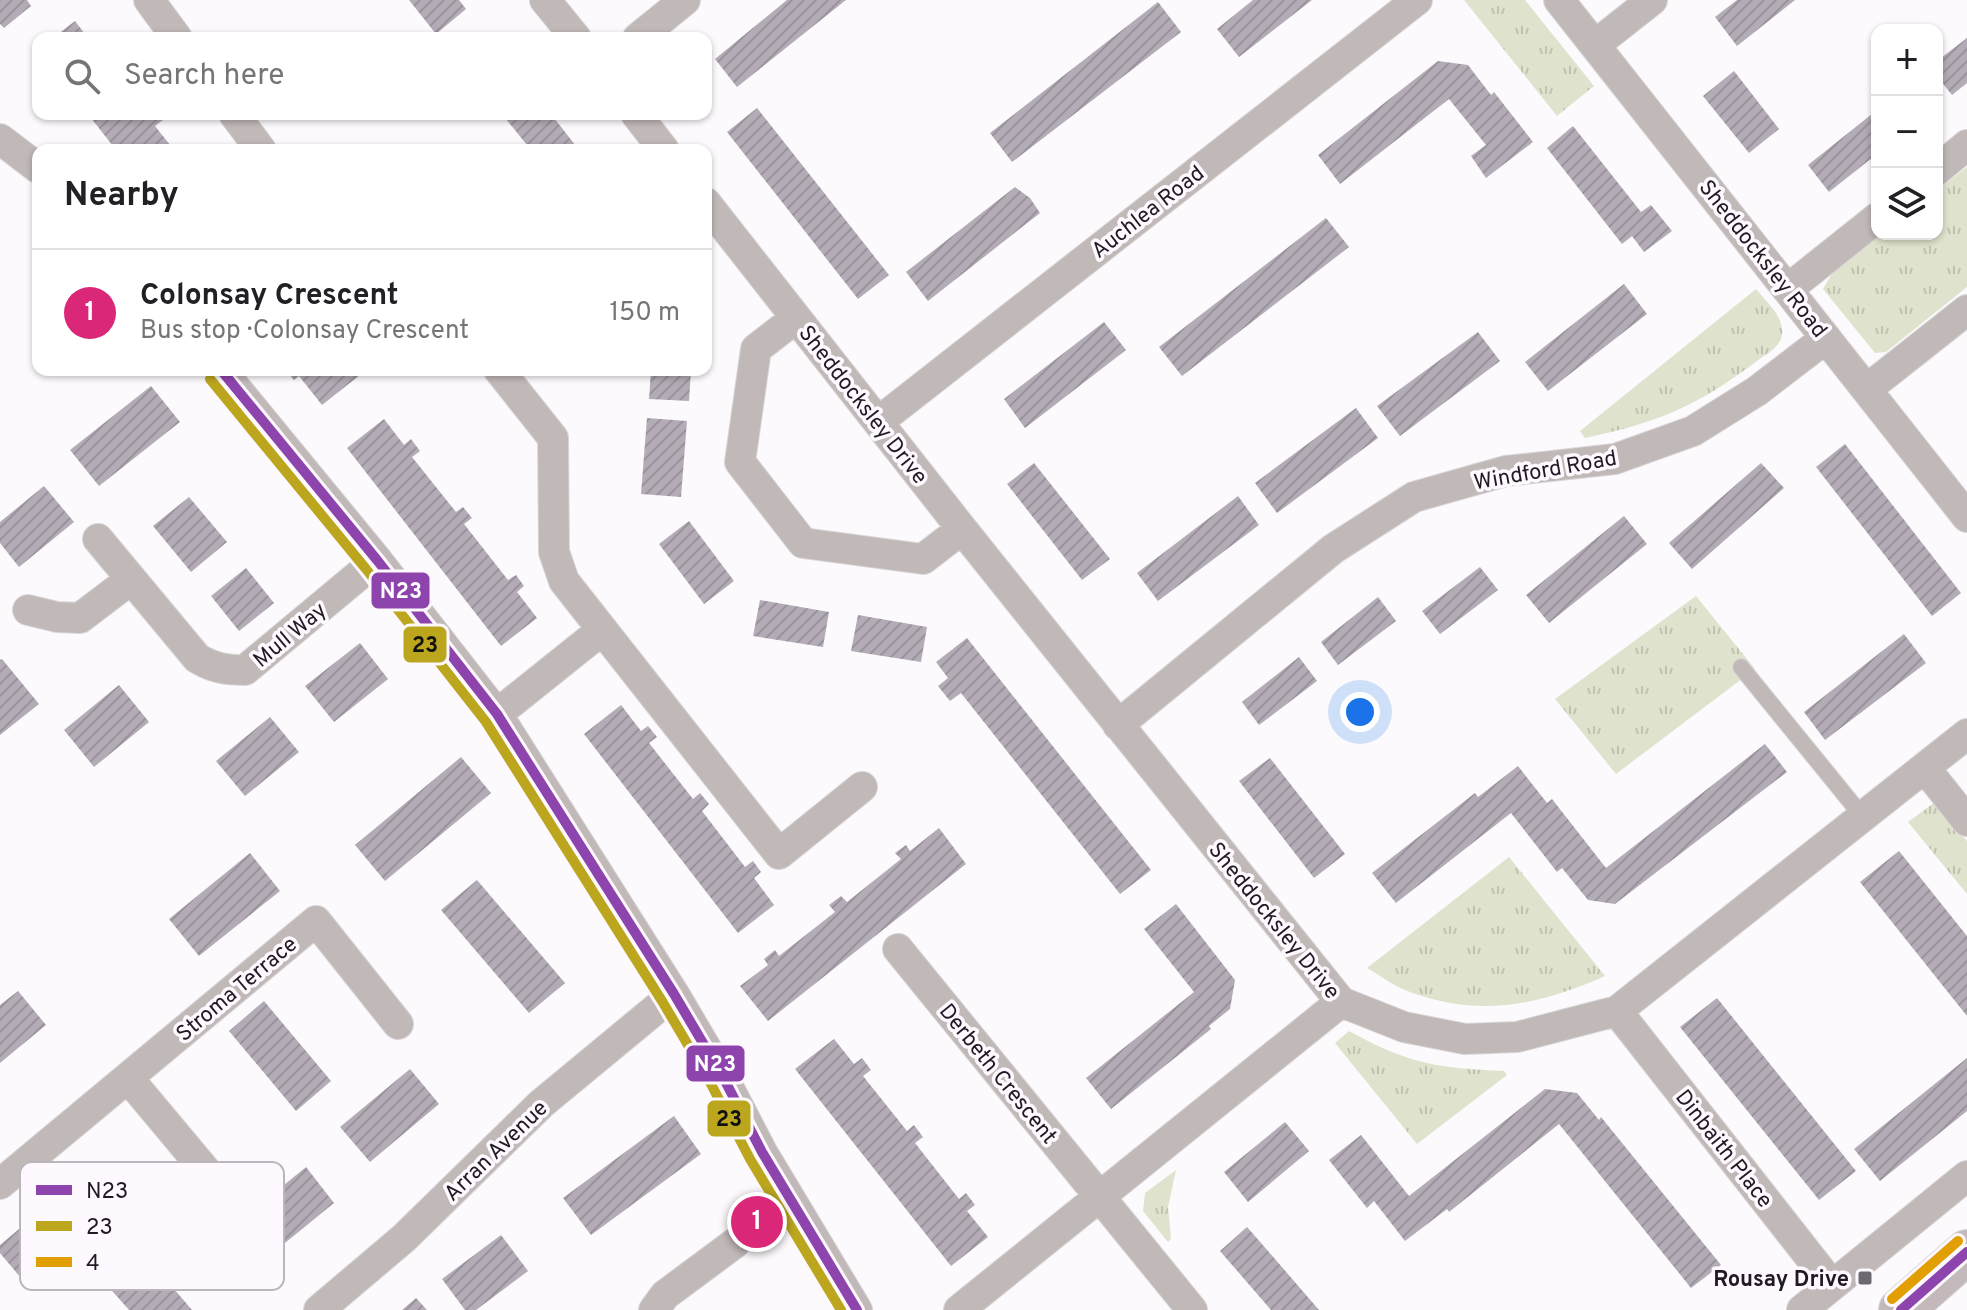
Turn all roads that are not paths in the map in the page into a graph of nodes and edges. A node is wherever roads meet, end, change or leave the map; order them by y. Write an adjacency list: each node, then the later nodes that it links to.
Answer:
1 (149, 0): 7 (street)
2 (545, 0): 8 (street)
3 (685, 0): 9 (street)
4 (1417, 0): 28 (street, Auchlea Road)
5 (1559, 0): 10 (street, Sheddocksley Road)
6 (1652, 0): 10 (street)
7 (173, 32)
8 (571, 32)
9 (645, 32)
10 (1595, 45): 21 (street, Sheddocksley Road)
11 (238, 120): 14 (street)
12 (641, 120): 15 (street)
13 (0, 139): 17 (street)
14 (256, 144)
15 (659, 144)
16 (1967, 145): 18 (street)
17 (32, 163)
18 (1939, 168)
19 (712, 211): 23 (street, Sheddocksley Drive)
20 (1871, 223): 21 (street)
21 (1788, 289): 24 (street, Sheddocksley Road)
22 (1967, 310): 27 (street)
23 (796, 318): 28 (street, Sheddocksley Drive); 30 (street, Sheddocksley Drive)
24 (1826, 338): 27 (street, Sheddocksley Road); 38 (street, Windford Road)
25 (226, 376): 32 (street)
26 (504, 376): 35 (street)
27 (1867, 389): 29 (street, Sheddocksley Road)
28 (878, 422): 30 (street, Sheddocksley Drive)
29 (1967, 517)
30 (962, 529): 38 (street, Sheddocksley Drive)
31 (98, 539): 33 (street, Mull Way)
32 (377, 560): 33 (street, Mull Way); 37 (street)
33 (130, 580): 34 (street)
34 (28, 610)
35 (602, 630): 37 (street); 41 (street)
36 (1741, 667): 42 (lane)
37 (497, 714): 45 (street)
38 (1118, 725): 46 (street, Sheddocksley Drive)
39 (1967, 734): 40 (street, Sheddocksley Drive)
40 (1925, 768): 42 (street, Sheddocksley Drive); 43 (street)
41 (862, 787)
42 (1863, 817): 47 (street, Sheddocksley Drive)
43 (1967, 821)
44 (898, 949): 55 (street, Derbeth Crescent)
45 (674, 994): 59 (street, Arran Avenue); 61 (street)
46 (1341, 1002): 47 (street, Sheddocksley Drive); 55 (street)
47 (1617, 1011): 58 (street, Dinbaith Place)
48 (398, 1024): 49 (street, Stroma Terrace)
49 (128, 1078): 50 (street, Stroma Terrace); 51 (street)
50 (27, 1162)
51 (198, 1162)
52 (20, 1167): 54 (street, Stroma Terrace)
53 (1967, 1176): 58 (street)
54 (0, 1184)
55 (1099, 1198): 62 (street); 63 (street, Derbeth Crescent)
56 (735, 1243): 60 (street)
57 (1967, 1252): 65 (main road)
58 (1832, 1285): 64 (street)
59 (319, 1310)
60 (654, 1310)
61 (857, 1310)
62 (959, 1310)
63 (1192, 1310)
64 (1802, 1310)
65 (1901, 1310)

